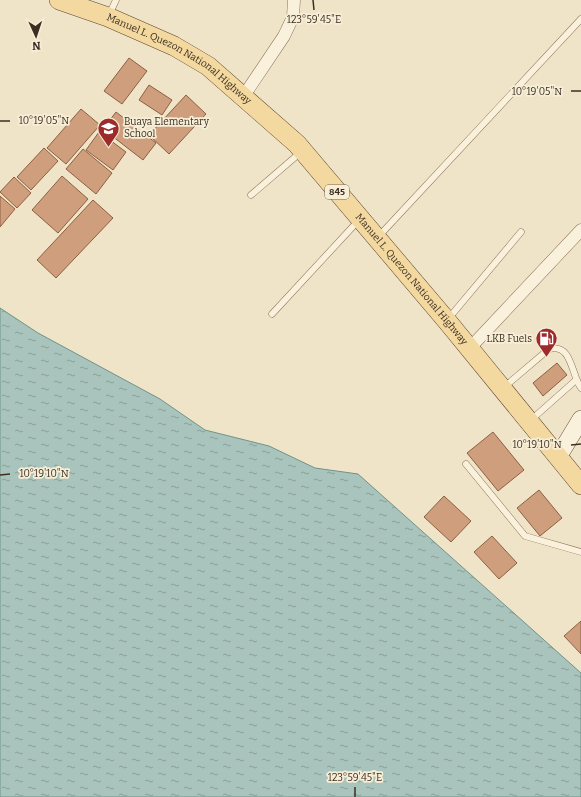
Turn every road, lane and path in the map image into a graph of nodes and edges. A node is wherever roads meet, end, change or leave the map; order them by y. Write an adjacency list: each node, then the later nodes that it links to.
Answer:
1 (116, 0): 4 (lane)
2 (294, 0): 6 (street)
3 (64, 1): 4 (main road, Manuel L. Quezon National Highway / 845)
4 (108, 17): 6 (main road, Manuel L. Quezon National Highway / 845)
5 (581, 19): 12 (lane)
6 (243, 97): 7 (main road, Manuel L. Quezon National Highway / 845)
7 (302, 151): 8 (lane); 9 (main road, Manuel L. Quezon National Highway / 845)
8 (251, 195)
9 (360, 218): 12 (main road, Manuel L. Quezon National Highway / 845); 13 (lane)
10 (581, 230): 15 (street)
11 (521, 232): 14 (lane)
12 (377, 239): 14 (main road, Manuel L. Quezon National Highway / 845)
13 (272, 314)
14 (447, 321): 15 (main road, Manuel L. Quezon National Highway / 845)
15 (469, 349): 17 (main road, Manuel L. Quezon National Highway / 845)
16 (576, 380): 17 (lane); 18 (lane); 20 (lane)
17 (503, 388): 20 (main road, Manuel L. Quezon National Highway / 845)
18 (581, 388)
19 (581, 419): 21 (main road)
20 (530, 422): 21 (main road, Manuel L. Quezon National Highway / 845)
21 (558, 457): 23 (main road, Manuel L. Quezon National Highway / 845)
22 (466, 464): 24 (lane)
23 (581, 485)
24 (581, 552)

